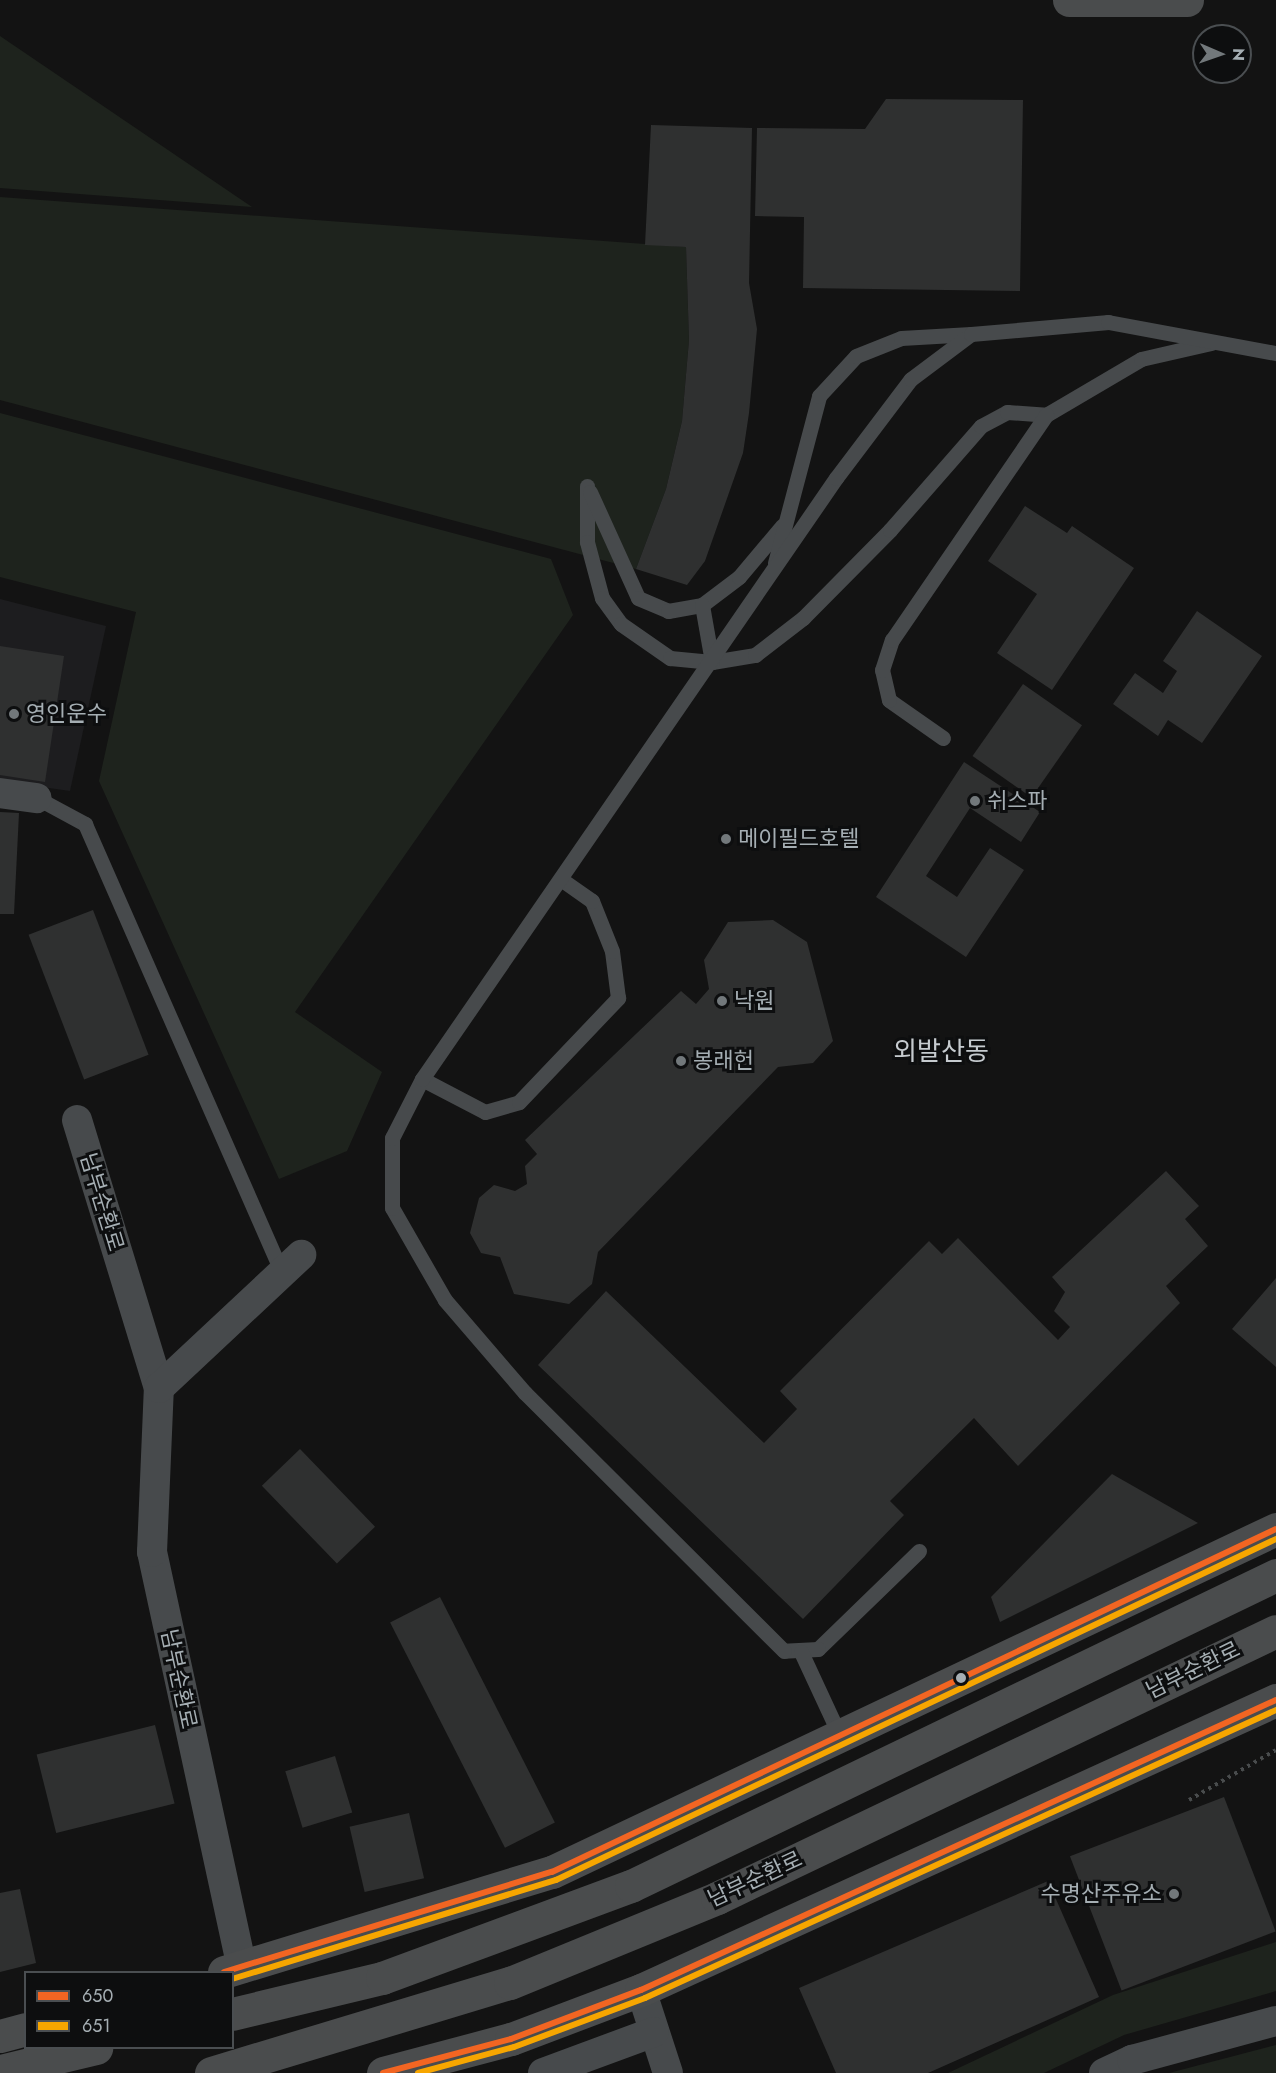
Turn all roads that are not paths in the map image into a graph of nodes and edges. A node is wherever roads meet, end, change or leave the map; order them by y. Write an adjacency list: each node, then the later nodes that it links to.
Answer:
1 (1069, 0): 2 (main road)
2 (1187, 0)
3 (971, 334): 4 (lane); 7 (lane); 8 (lane)
4 (1220, 341): 5 (lane); 6 (lane)
5 (1276, 353)
6 (1046, 415): 10 (lane); 11 (lane)
7 (786, 521): 8 (lane); 9 (lane)
8 (773, 574): 10 (lane)
9 (702, 605): 10 (lane); 10 (lane)
10 (712, 662): 14 (lane)
11 (943, 738)
12 (0, 793): 13 (street)
13 (37, 798): 17 (lane)
14 (561, 879): 15 (lane); 15 (lane)
15 (422, 1079): 23 (lane)
16 (77, 1120): 18 (street, 남부순환로)
17 (292, 1264): 18 (street)
18 (159, 1388): 26 (street, 남부순환로)
19 (1276, 1529): 25 (main road, 남부순환로)
20 (919, 1551): 23 (lane)
21 (1276, 1575): 28 (main road, 남부순환로)
22 (1276, 1631): 35 (main road, 남부순환로)
23 (801, 1652): 25 (lane)
24 (1269, 1706): 27 (main road)
25 (840, 1736): 26 (main road, 남부순환로)
26 (233, 1970)
27 (641, 1990): 31 (street); 36 (main road)
28 (234, 2014)
29 (1276, 2022): 39 (street)
30 (24, 2030): 32 (main road)
31 (654, 2032): 37 (street); 38 (street)
32 (0, 2036)
33 (92, 2049): 34 (main road)
34 (0, 2071)
35 (211, 2073)
36 (382, 2073)
37 (543, 2073)
38 (668, 2073)
39 (1104, 2073)

